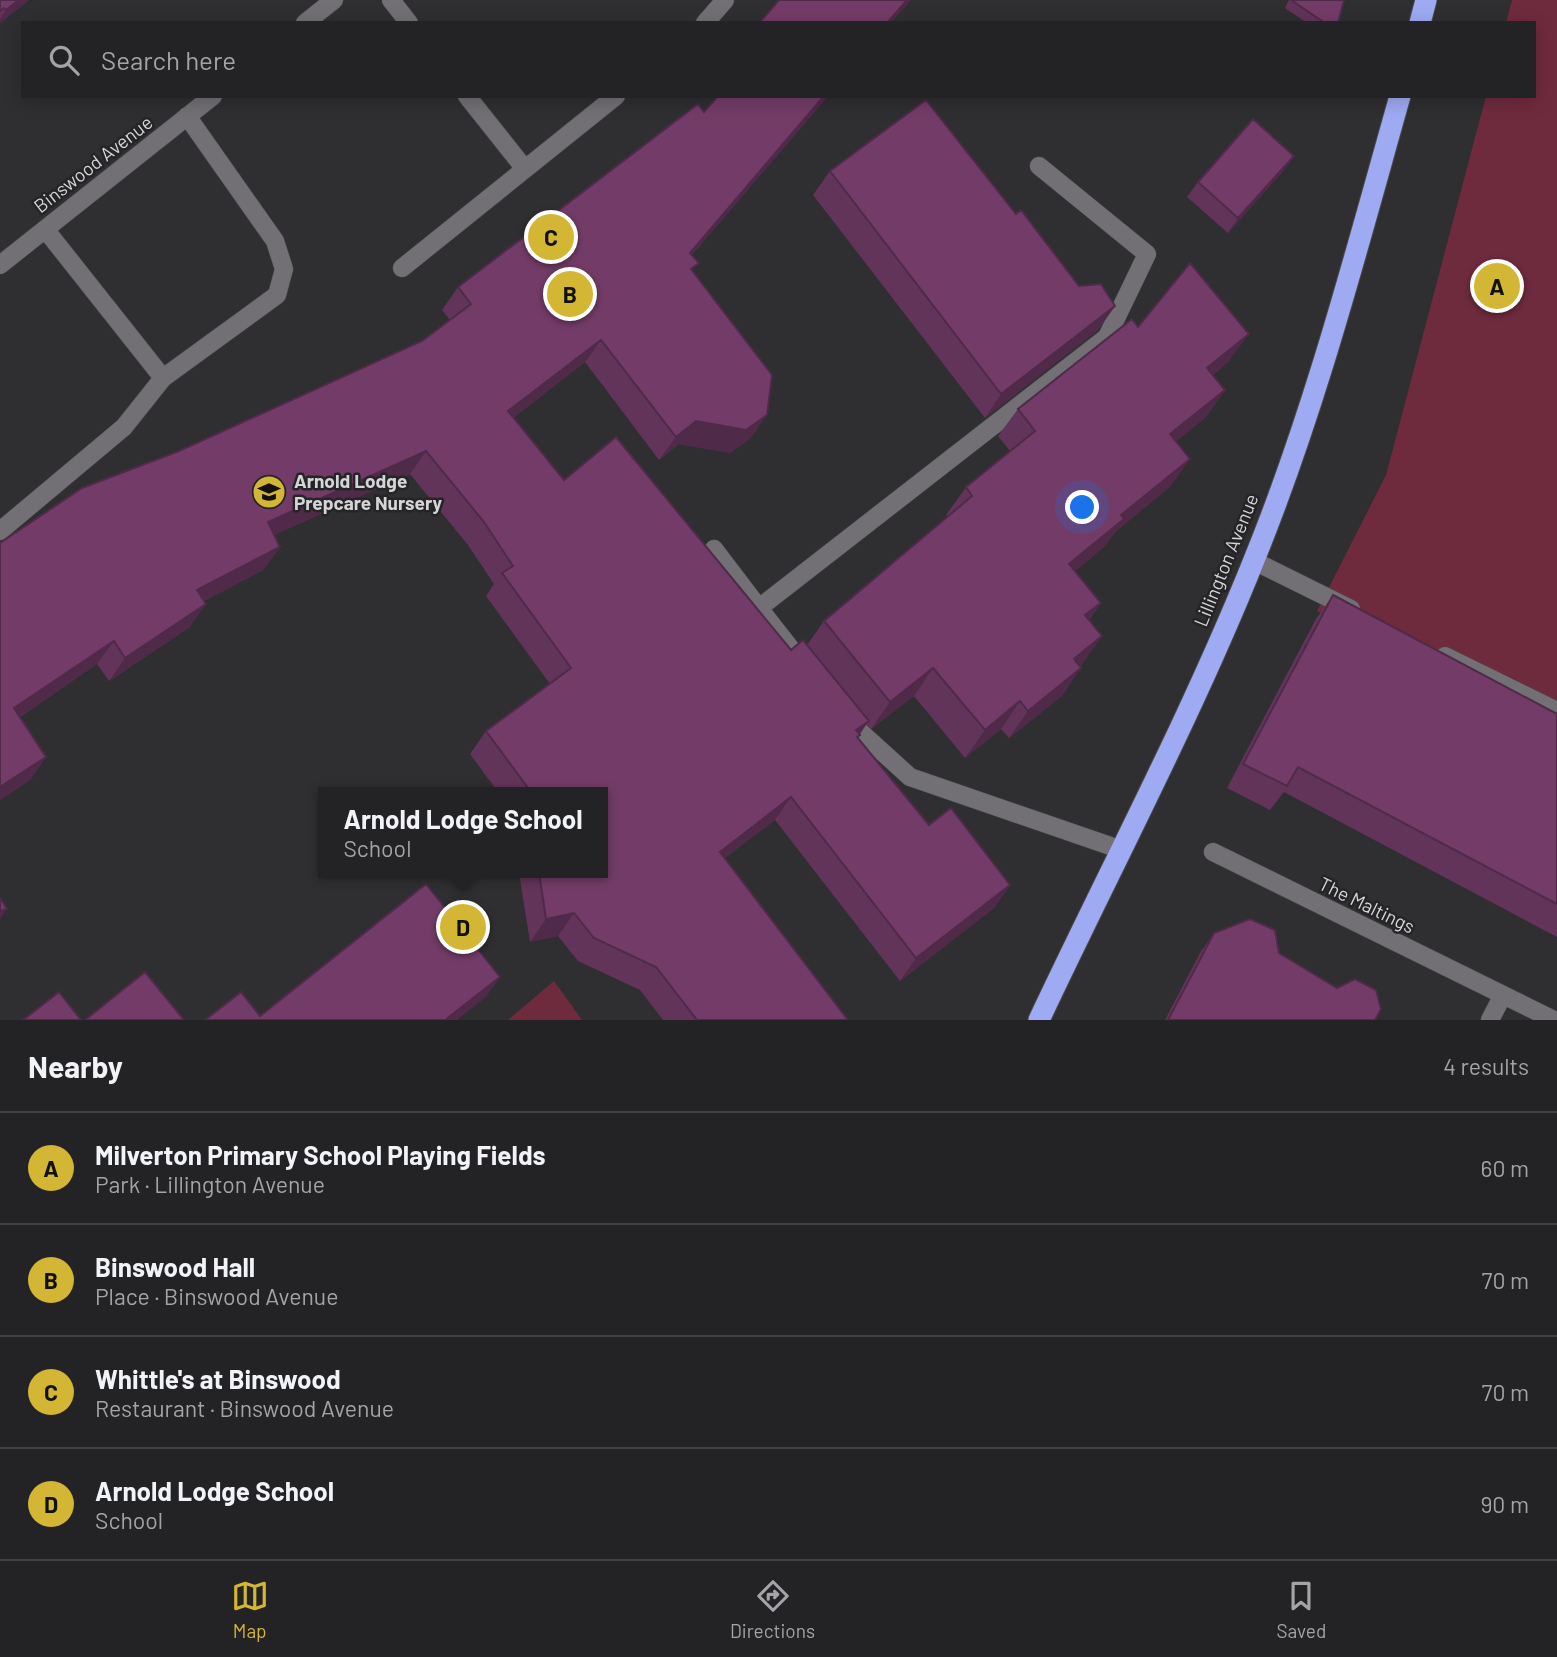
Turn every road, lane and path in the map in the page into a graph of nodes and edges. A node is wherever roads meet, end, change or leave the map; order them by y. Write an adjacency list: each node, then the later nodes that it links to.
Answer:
1 (334, 0): 5 (street)
2 (391, 0): 6 (street)
3 (725, 0): 7 (street)
4 (1426, 0): 8 (highway)
5 (308, 21)
6 (407, 21)
7 (707, 21)
8 (1421, 21)
9 (211, 98): 13 (street, Binswood Avenue)
10 (469, 98): 15 (street)
11 (614, 98): 15 (street)
12 (1399, 98): 22 (highway, Lillington Avenue)
13 (187, 117): 16 (street, Binswood Avenue); 19 (street)
14 (1039, 166): 23 (street)
15 (525, 169): 18 (street)
16 (45, 229): 17 (street, Binswood Avenue); 19 (street)
17 (0, 265)
18 (402, 268)
19 (163, 378): 20 (street)
20 (0, 531)
21 (714, 549): 23 (street)
22 (1254, 561): 24 (street); 29 (highway, Lillington Avenue)
23 (760, 608): 26 (street)
24 (1373, 620)
25 (1434, 650): 28 (street)
26 (819, 685)
27 (836, 707): 29 (street)
28 (1557, 711)
29 (1122, 850): 32 (highway, Lillington Avenue)
30 (1213, 852): 31 (street, The Maltings)
31 (1503, 995): 33 (street); 34 (street, The Maltings)
32 (1039, 1020)
33 (1490, 1020)
34 (1554, 1020)

